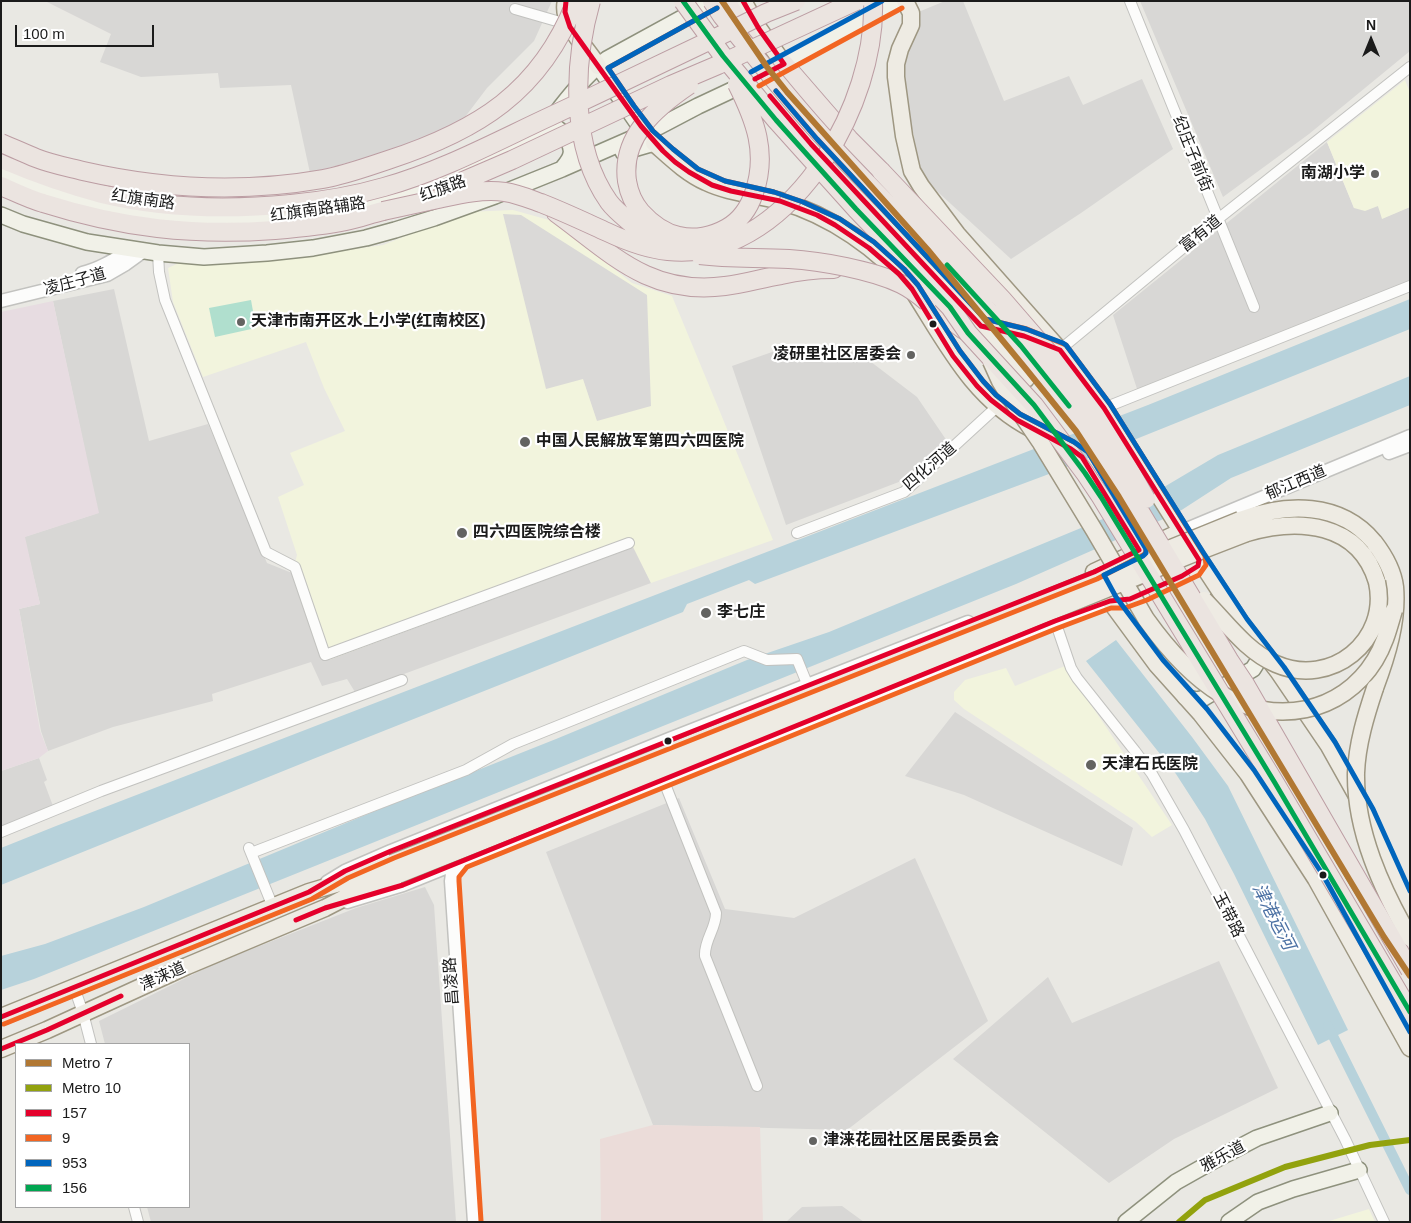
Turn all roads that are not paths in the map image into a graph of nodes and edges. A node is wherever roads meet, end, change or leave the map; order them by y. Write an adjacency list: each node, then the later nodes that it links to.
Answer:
1 (591, 1): 38 (highway, bridge)
2 (683, 1): 16 (highway, bridge)
3 (713, 1): 18 (main road, 红旗南路辅路); 20 (highway, bridge)
4 (726, 1): 20 (highway, bridge)
5 (743, 1): 17 (main road)
6 (781, 1): 15 (highway, bridge)
7 (796, 1): 15 (highway, 红旗路, bridge)
8 (856, 1): 16 (highway, 红旗路, bridge)
9 (873, 1): 32 (highway, bridge)
10 (898, 1): 17 (main road, 红旗南路辅路)
11 (905, 1): 44 (main road)
12 (1130, 1): 35 (street, 纪庄子前街)
13 (567, 8): 14 (street); 18 (main road); 25 (highway, bridge)
14 (515, 9)
15 (766, 13): 31 (highway, 红旗路, bridge)
16 (721, 61): 16 (highway, bridge); 33 (highway, 红旗路, bridge); 43 (highway, bridge)
17 (784, 64): 20 (main road, 红旗南路辅路); 57 (highway, bridge)
18 (598, 66): 21 (main road, 红旗南路辅路); 22 (main road)
19 (1410, 67): 35 (street, 富有道)
20 (760, 74): 22 (main road, 红旗南路辅路); 43 (main road); 63 (highway, bridge)
21 (544, 130): 27 (main road); 29 (main road, 红旗南路辅路)
22 (650, 137): 27 (main road, 红旗南路辅路); 47 (main road)
23 (1, 143): 25 (highway, bridge)
24 (1, 159): 30 (highway, 红旗南路)
25 (37, 159): 30 (highway, bridge)
26 (1, 169): 29 (main road, 红旗南路辅路)
27 (562, 169): 36 (main road, 红旗南路辅路)
28 (1, 186): 33 (highway, 红旗路)
29 (407, 192): 36 (main road)
30 (135, 200): 31 (highway, 红旗南路)
31 (291, 204)
32 (546, 205): 33 (highway, bridge); 38 (highway, bridge)
33 (383, 210)
34 (1, 215): 37 (main road, 红旗南路辅路)
35 (1218, 219): 42 (street, 纪庄子前街); 44 (street, 富有道)
36 (416, 223): 37 (main road, 红旗南路辅路)
37 (144, 251): 40 (street, 凌庄子道); 41 (street, 凌庄子道); 53 (street)
38 (847, 268): 43 (highway, bridge)
39 (1410, 286): 48 (street)
40 (1, 293)
41 (1, 301)
42 (1254, 307)
43 (974, 330): 44 (main road); 45 (highway, bridge); 46 (main road)
44 (1060, 350): 46 (street, 富有道); 48 (main road)
45 (988, 355): 59 (main road, bridge); 80 (highway, bridge)
46 (1026, 379): 47 (street, 富有道)
47 (998, 406): 52 (street, 四化河道); 54 (main road, bridge)
48 (1104, 408): 51 (main road)
49 (1410, 436): 51 (street, 郁江西道)
50 (1410, 445): 51 (street, 郁江西道)
51 (1182, 532): 54 (main road); 55 (main road)
52 (797, 533)
53 (628, 544)
54 (1137, 545): 56 (main road)
55 (1199, 560): 58 (main road); 61 (main road)
56 (1094, 572): 58 (main road); 65 (street, 津涞道)
57 (1204, 600): 63 (highway, bridge); 71 (main road, bridge)
58 (1110, 601): 60 (street, 津涞道); 66 (main road)
59 (1394, 610): 71 (main road, bridge); 77 (main road, bridge)
60 (1055, 621): 68 (street, 津涞道); 89 (street, 玉带路)
61 (1260, 648): 62 (main road); 63 (main road)
62 (1278, 671): 63 (main road); 76 (main road)
63 (1249, 677): 66 (main road); 78 (highway, bridge)
64 (402, 680): 69 (street)
65 (806, 683): 67 (street, 津涞道); 74 (street)
66 (1202, 707): 86 (main road)
67 (649, 748): 68 (street); 73 (street, 津涞道)
68 (663, 780): 70 (street, 津涞道); 88 (street)
69 (1, 832)
70 (462, 862): 72 (street, 津涞道); 94 (street, 昌凌路)
71 (395, 869): 73 (main road, 津涞道); 75 (main road, 津涞道)
72 (421, 878): 75 (street, 津涞道); 93 (street, 昌凌路)
73 (309, 892): 74 (main road, 津涞道)
74 (273, 907): 79 (main road, 津涞道)
75 (325, 908): 81 (main road, 津涞道)
76 (1410, 910)
77 (1410, 938)
78 (1410, 970)
79 (74, 987): 81 (street); 82 (main road, 津涞道)
80 (1410, 1012)
81 (83, 1013): 84 (main road, 津涞道); 85 (street)
82 (1, 1017)
83 (15, 1043): 87 (main road, 津涞道)
84 (16, 1043)
85 (91, 1043)
86 (1410, 1048)
87 (1, 1049)
88 (757, 1086)
89 (1330, 1112): 90 (street, 玉带路); 95 (main road, 雅乐道)
90 (1359, 1170): 96 (main road); 97 (street, 玉带路)
91 (134, 1208): 92 (street)
92 (138, 1222)
93 (468, 1222)
94 (474, 1222)
95 (1126, 1222)
96 (1229, 1222)
97 (1384, 1222)

